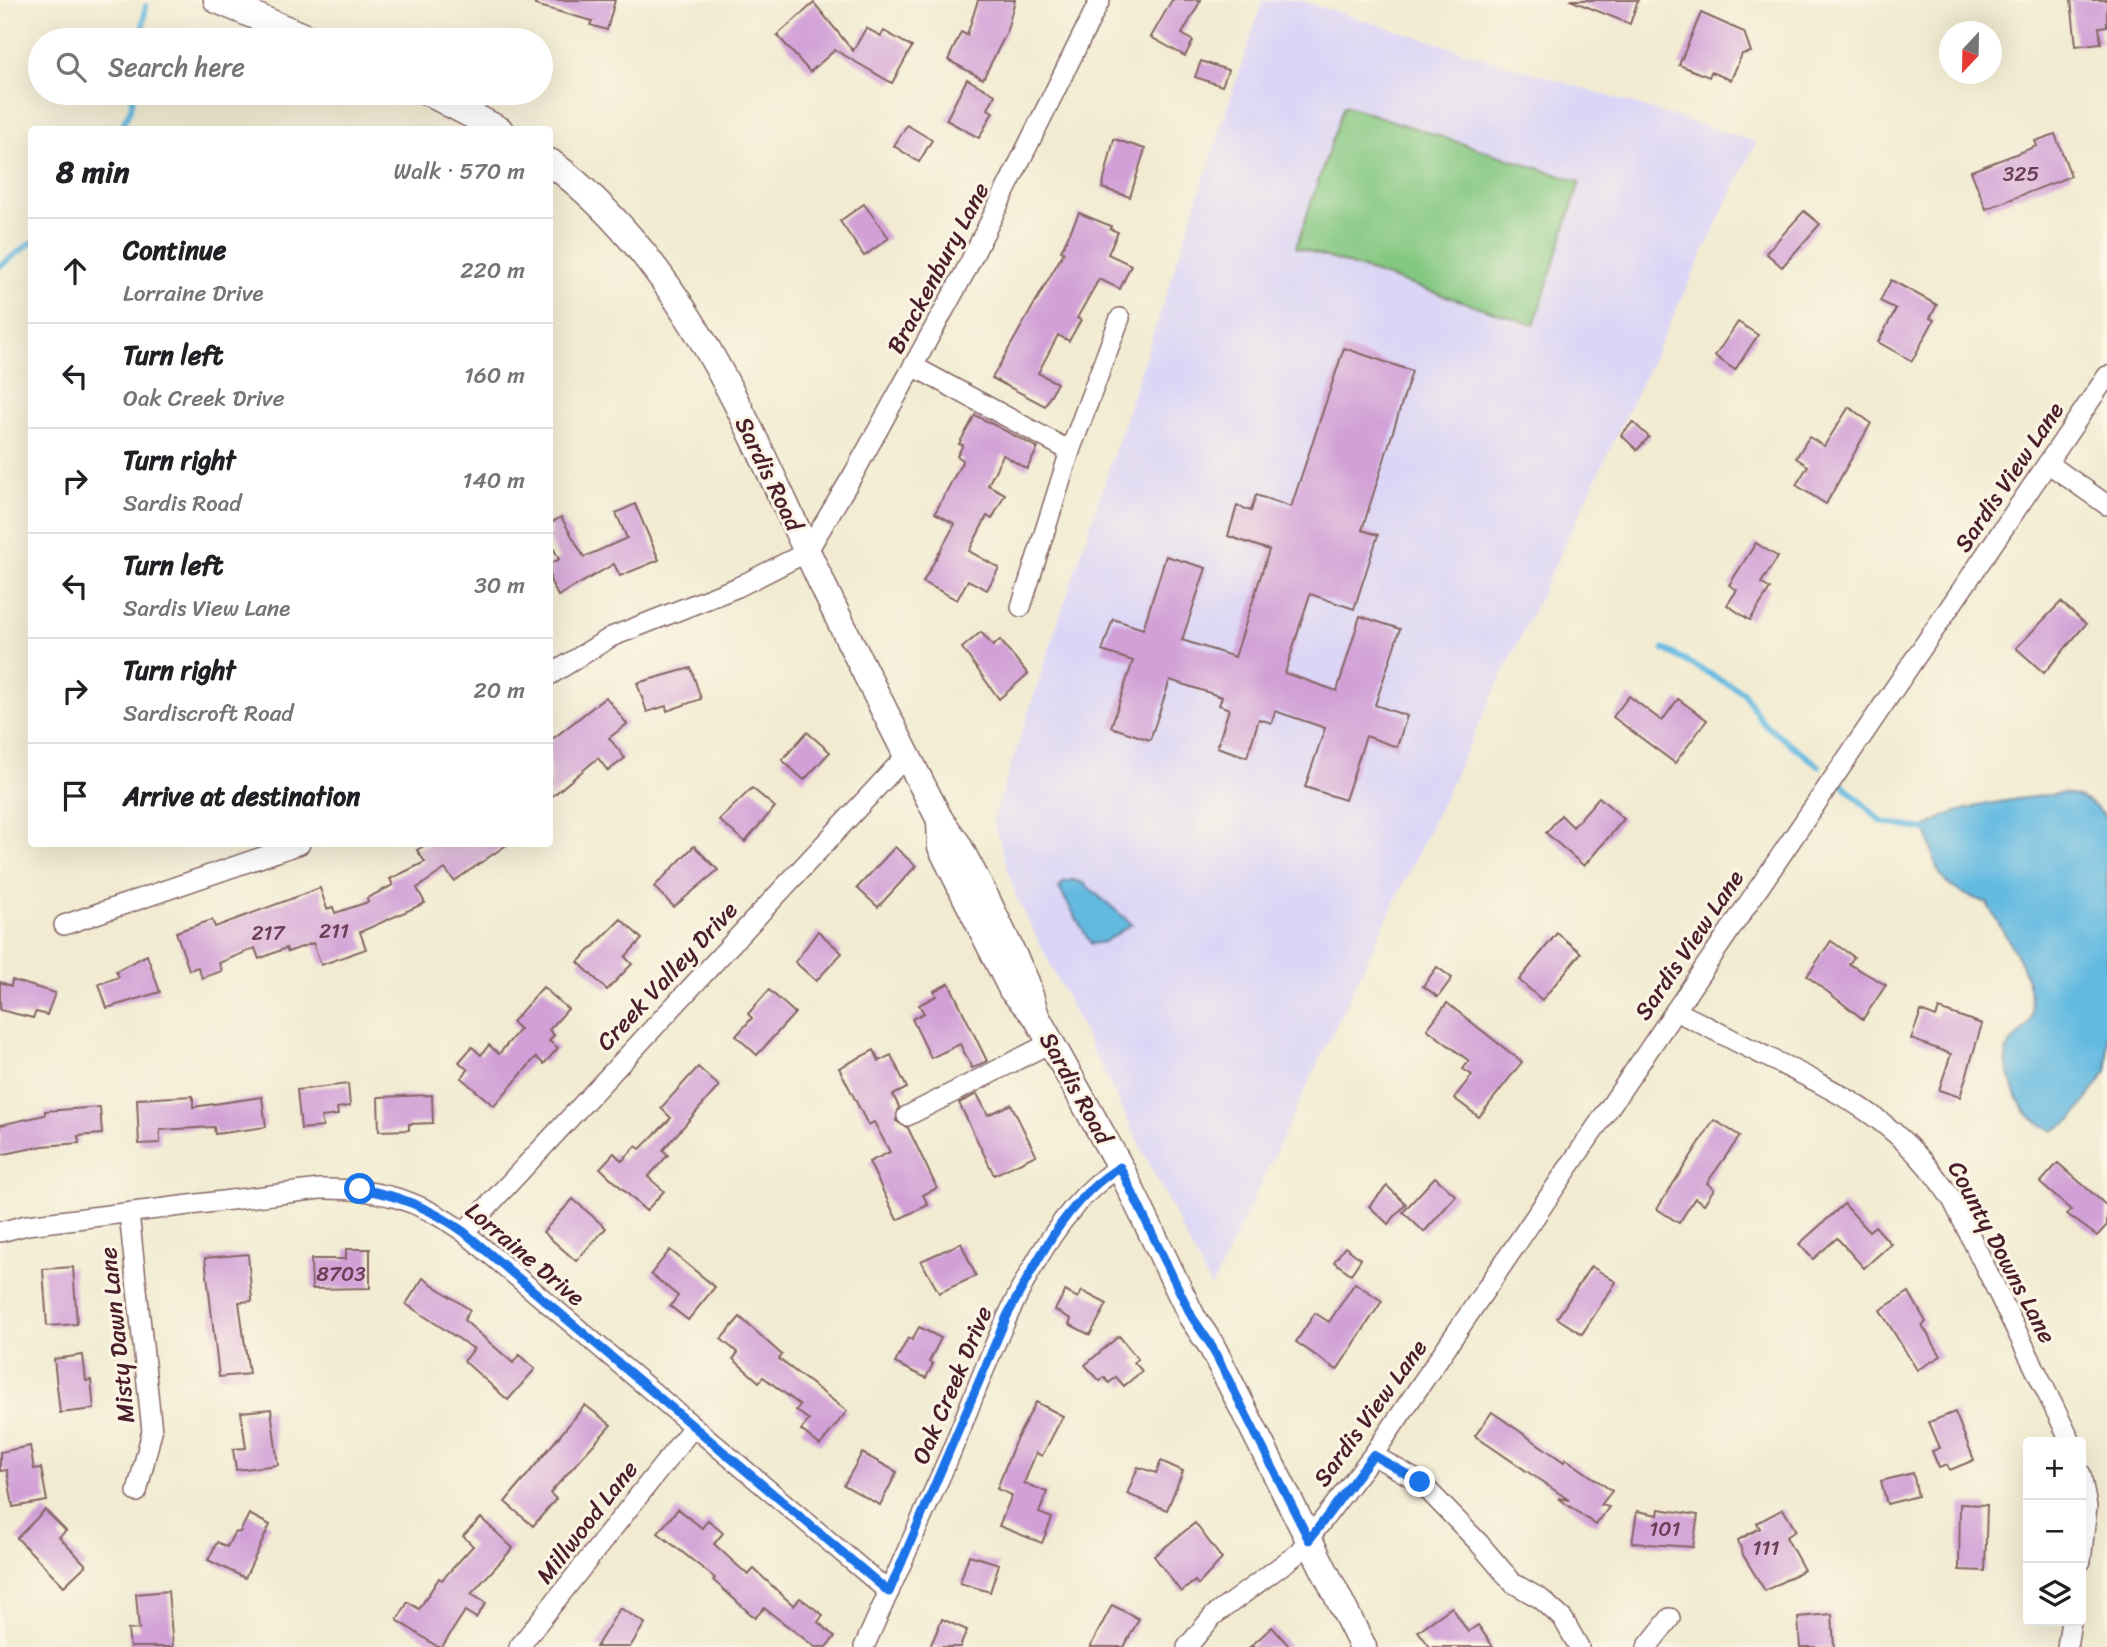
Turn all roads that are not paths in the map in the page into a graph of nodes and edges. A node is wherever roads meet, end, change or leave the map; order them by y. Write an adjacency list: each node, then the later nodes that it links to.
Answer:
1 (217, 0): 3 (main road)
2 (1100, 0): 8 (street, Brackenbury Lane)
3 (284, 28)
4 (452, 105): 5 (main road)
5 (492, 126)
6 (553, 165): 13 (main road, Sardis Road)
7 (1120, 318): 10 (street)
8 (913, 366): 10 (street); 13 (street, Brackenbury Lane)
9 (2107, 376): 11 (street, Sardis View Lane)
10 (1070, 451): 14 (street)
11 (2049, 464): 12 (street); 19 (street, Sardis View Lane)
12 (2107, 505)
13 (807, 552): 15 (street); 16 (main road, Sardis Road)
14 (1021, 607)
15 (553, 673)
16 (907, 755): 20 (main road, Sardis Road); 25 (street, Creek Valley Drive)
17 (291, 847): 18 (street)
18 (64, 925)
19 (1675, 1011): 27 (street, County Downs Lane); 28 (street, Sardis View Lane)
20 (1050, 1044): 21 (street); 22 (main road, Sardis Road)
21 (907, 1115)
22 (1120, 1167): 30 (main road, Sardis Road); 31 (street, Oak Creek Drive)
23 (129, 1213): 24 (street, Lorraine Drive); 25 (street, Lorraine Drive); 29 (street, Misty Dawn Lane)
24 (0, 1232)
25 (464, 1232): 26 (street, Lorraine Drive)
26 (693, 1427): 31 (street, Lorraine Drive); 34 (street, Millwood Lane)
27 (2069, 1437)
28 (1373, 1455): 30 (street, Sardis View Lane); 38 (street)
29 (137, 1492)
30 (1309, 1540): 36 (street, Sardis View Lane); 37 (main road, Sardis Road)
31 (889, 1592): 35 (street, Oak Creek Drive)
32 (1670, 1618): 39 (street)
33 (2070, 1626): 40 (street)
34 (519, 1647)
35 (864, 1647)
36 (1187, 1647)
37 (1363, 1647)
38 (1579, 1647)
39 (1647, 1647)
40 (2067, 1647)

